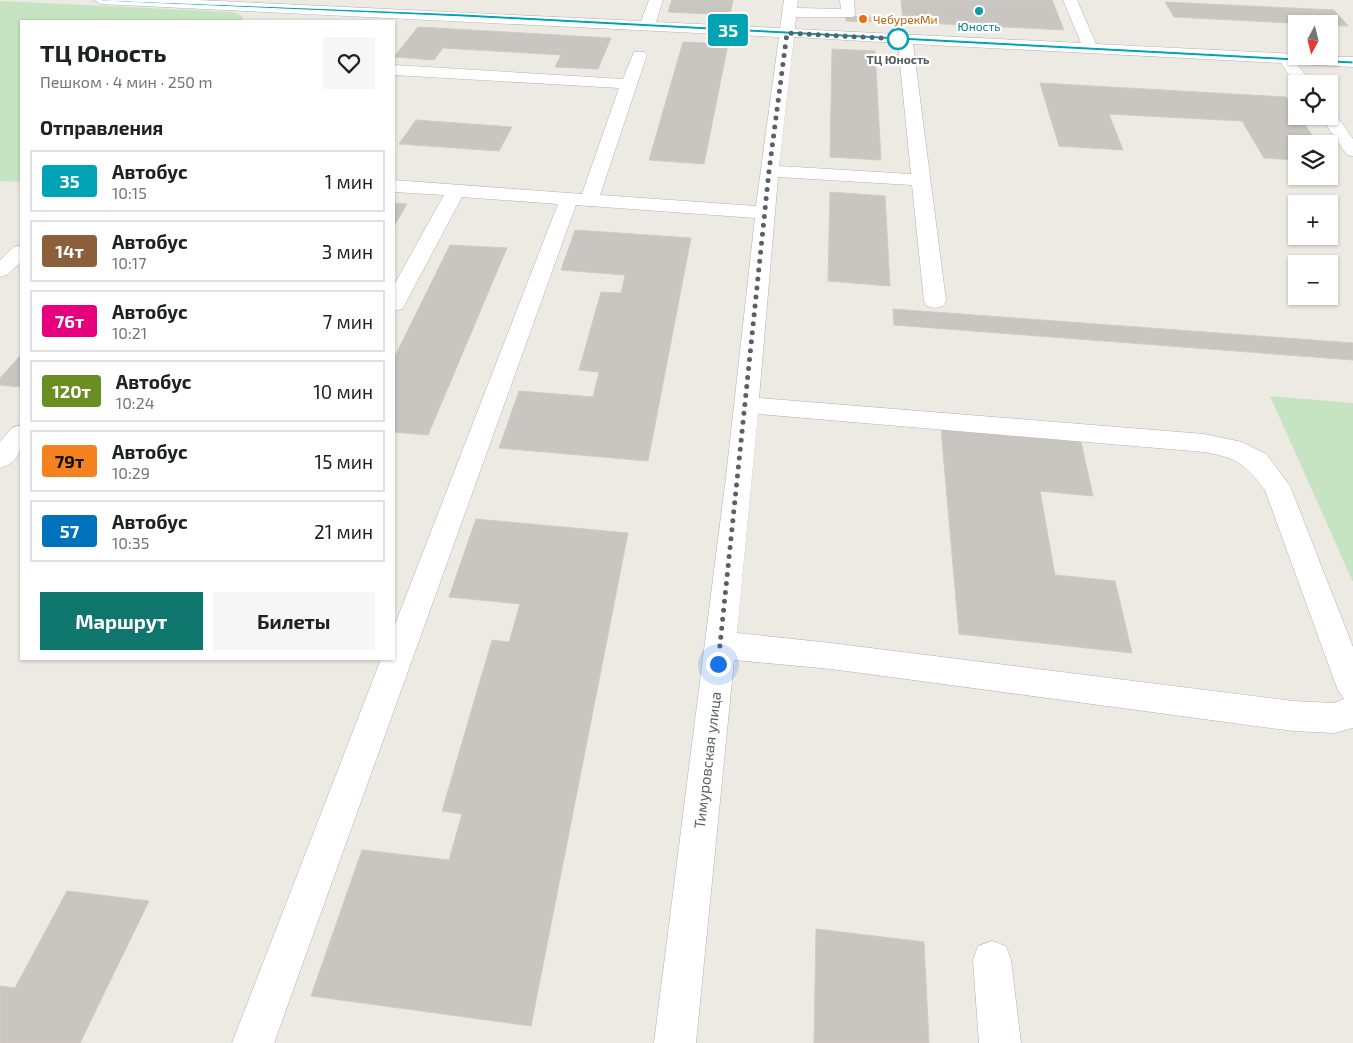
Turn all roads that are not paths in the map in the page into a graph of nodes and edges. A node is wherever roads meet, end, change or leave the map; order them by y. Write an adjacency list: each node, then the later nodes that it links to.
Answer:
1 (101, 0): 5 (street)
2 (656, 0): 8 (street)
3 (848, 0): 6 (street)
4 (1070, 0): 10 (street)
5 (279, 7): 7 (street); 8 (street)
6 (789, 15): 8 (street); 9 (street); 19 (street, Тимуровская улица)
7 (265, 20)
8 (647, 25)
9 (906, 39): 10 (street); 20 (street)
10 (1091, 50): 12 (street)
11 (639, 55): 16 (street)
12 (1286, 59): 13 (street); 15 (street)
13 (1353, 62)
14 (395, 70): 16 (street)
15 (1298, 75)
16 (629, 84): 23 (street)
17 (1334, 125): 18 (street)
18 (1353, 151)
19 (769, 171): 20 (street); 24 (street, Тимуровская улица)
20 (921, 180): 27 (street)
21 (395, 186): 22 (street)
22 (456, 191): 23 (street); 28 (street)
23 (579, 200): 24 (street); 38 (street)
24 (765, 213): 29 (street, Тимуровская улица)
25 (20, 252): 26 (street)
26 (0, 271)
27 (935, 301)
28 (395, 302)
29 (746, 405): 34 (street, Тимуровская улица); 35 (street)
30 (0, 431): 31 (street)
31 (20, 433)
32 (20, 434): 33 (street)
33 (0, 459)
34 (720, 645): 36 (street); 39 (street, Тимуровская улица)
35 (1353, 688)
36 (1353, 710)
37 (992, 960): 40 (street)
38 (253, 1043)
39 (675, 1043)
40 (1000, 1043)

